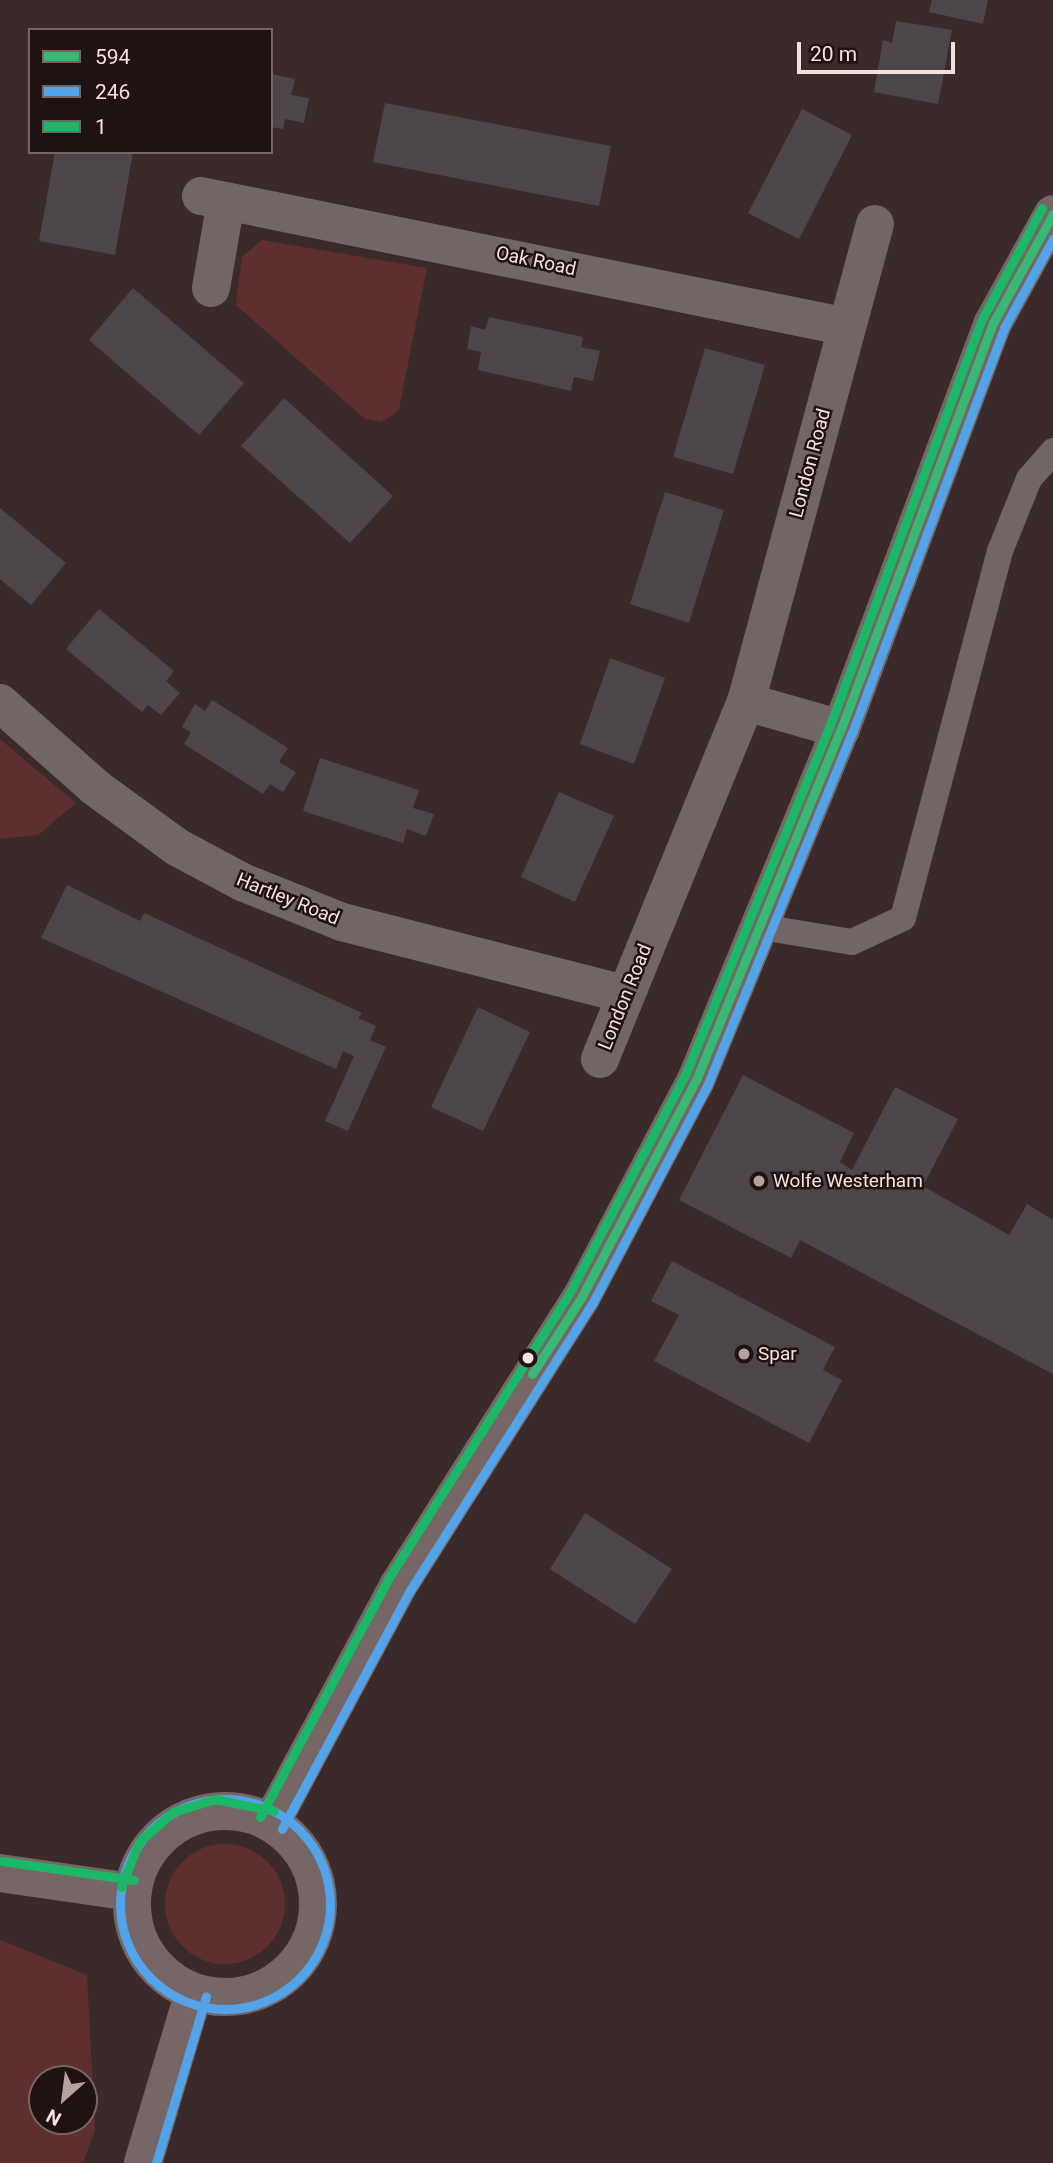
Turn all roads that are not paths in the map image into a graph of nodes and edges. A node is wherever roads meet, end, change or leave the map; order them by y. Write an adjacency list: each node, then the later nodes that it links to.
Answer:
1 (1053, 214): 8 (street)
2 (875, 224): 4 (street, London Road)
3 (211, 288): 4 (street, Oak Road)
4 (846, 327): 6 (street, London Road)
5 (1053, 451): 9 (lane)
6 (746, 702): 8 (street); 10 (street, London Road)
7 (0, 703): 10 (street, Hartley Road)
8 (841, 729): 9 (street)
9 (761, 927): 12 (street)
10 (625, 994): 11 (street, London Road)
11 (600, 1059)
12 (271, 1823): 14 (main road); 15 (main road)
13 (0, 1873): 14 (main road)
14 (132, 1892): 15 (main road)
15 (194, 1992): 16 (main road)
16 (143, 2163)

